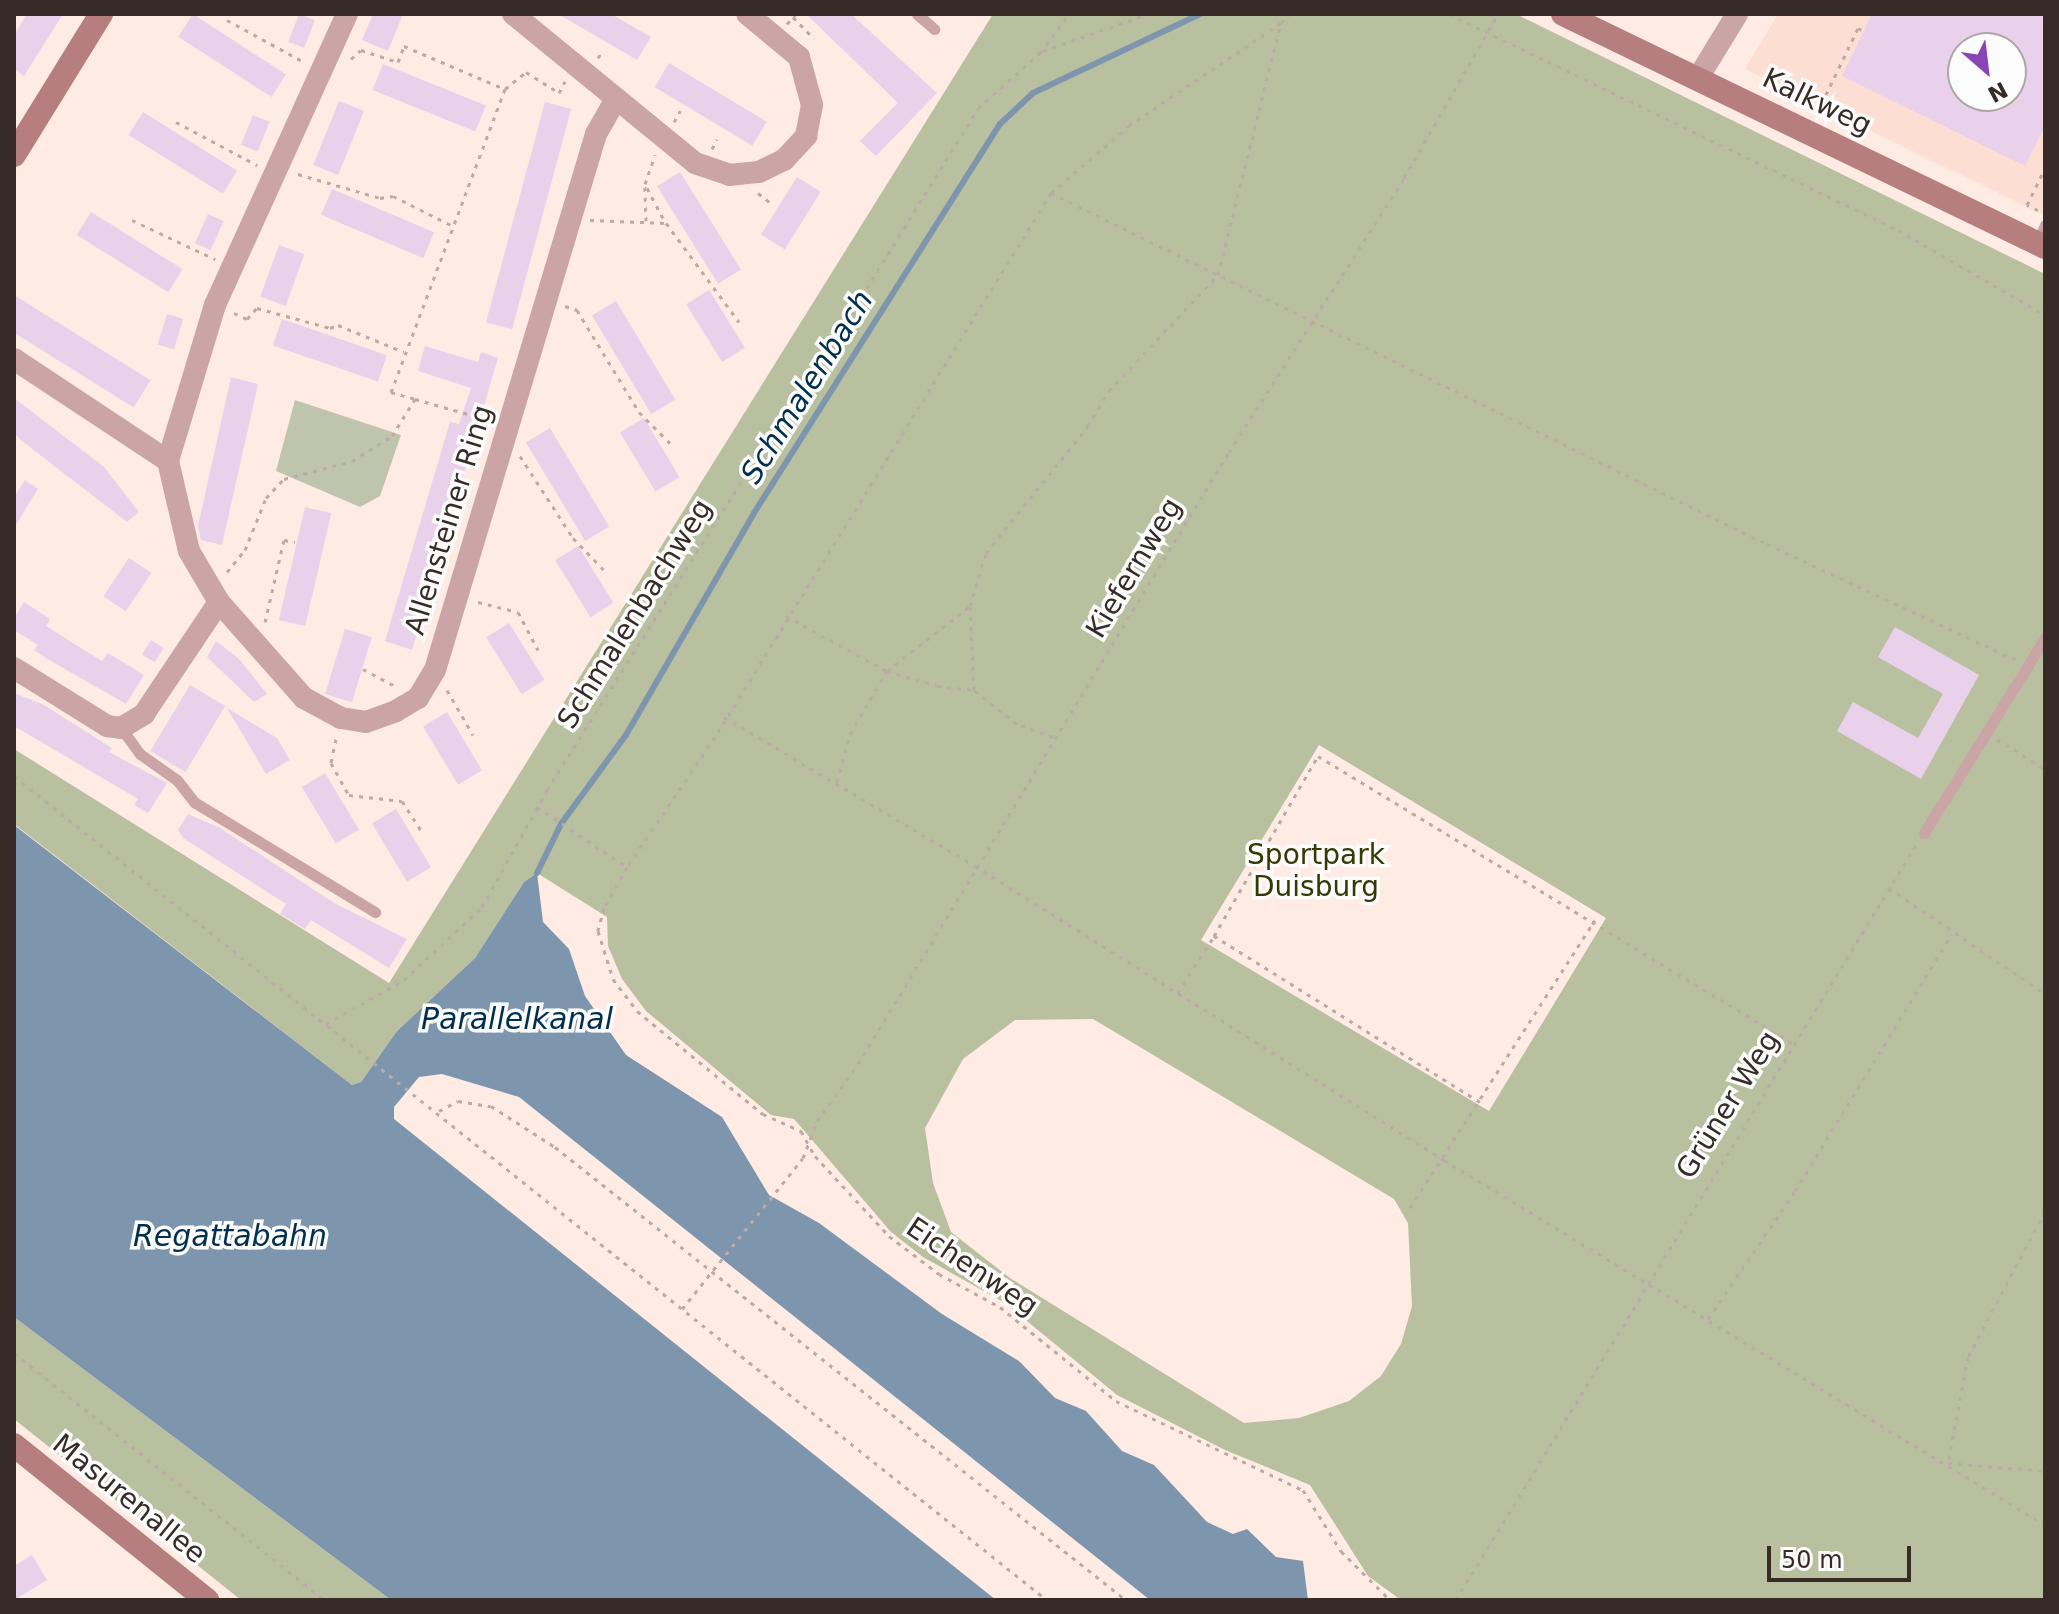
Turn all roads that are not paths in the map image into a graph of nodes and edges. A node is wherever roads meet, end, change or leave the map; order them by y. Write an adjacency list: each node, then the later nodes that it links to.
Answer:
1 (101, 14): 11 (street)
2 (347, 14): 14 (street)
3 (513, 14): 10 (street)
4 (747, 14): 10 (street)
5 (917, 14): 8 (lane)
6 (1563, 14): 9 (street, Kalkweg)
7 (1737, 14): 9 (street)
8 (934, 29)
9 (1698, 78): 12 (street, Kalkweg)
10 (616, 99): 15 (street, Allensteiner Ring)
11 (14, 155)
12 (2042, 238)
13 (14, 359): 14 (street)
14 (168, 461): 15 (street)
15 (219, 602): 18 (street)
16 (2045, 638): 19 (lane)
17 (14, 668): 18 (street)
18 (121, 728): 20 (lane)
19 (1924, 833)
20 (375, 912)
21 (14, 1445): 22 (street, Masurenallee)
22 (207, 1600)

